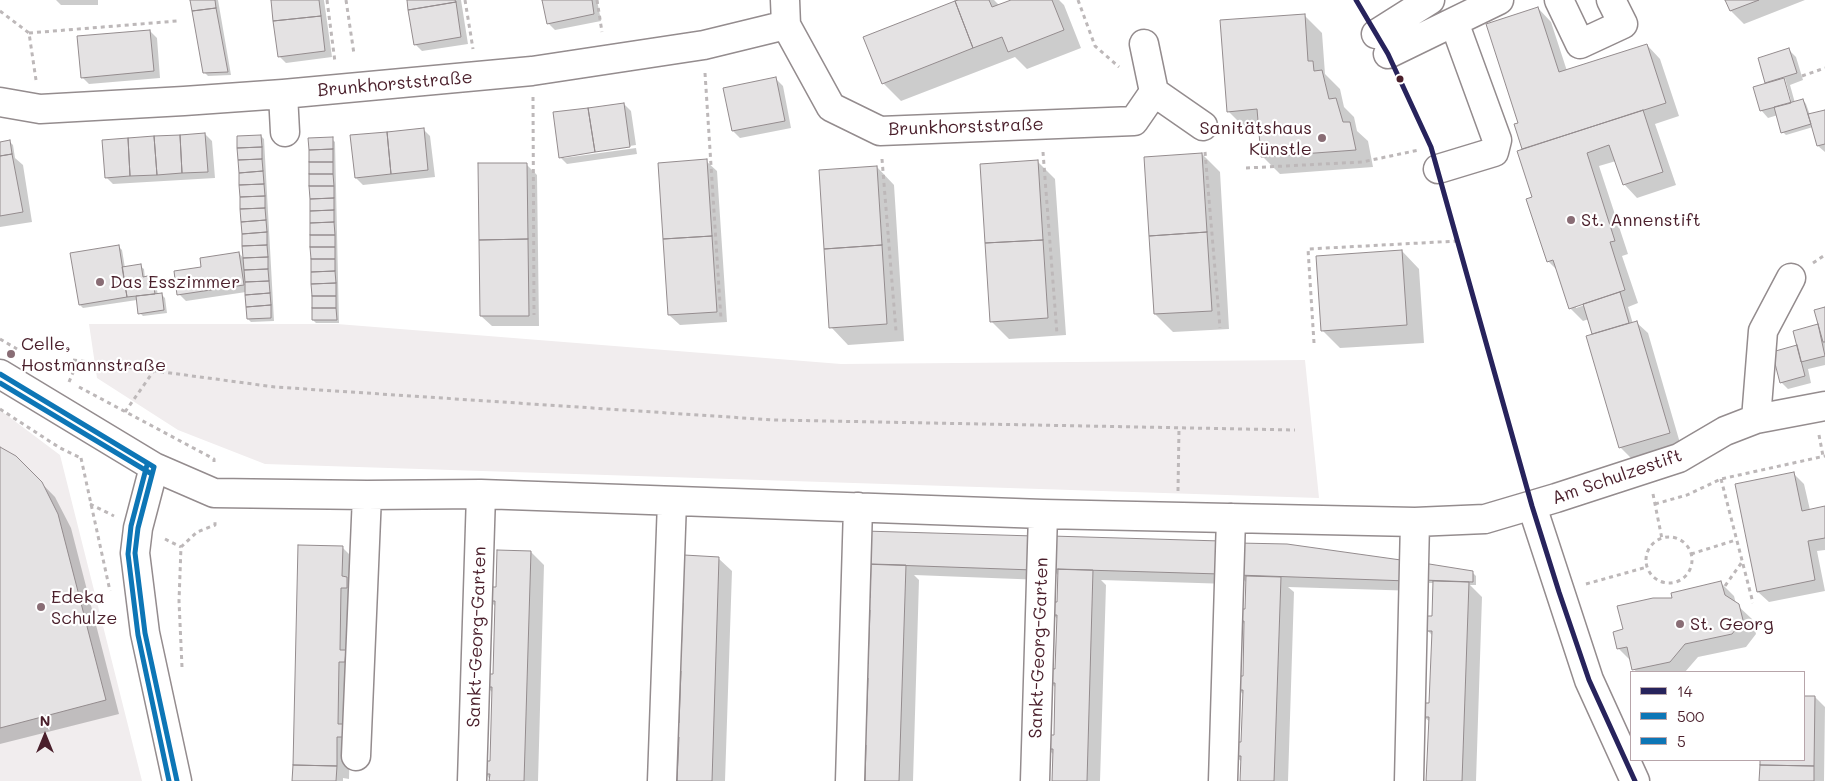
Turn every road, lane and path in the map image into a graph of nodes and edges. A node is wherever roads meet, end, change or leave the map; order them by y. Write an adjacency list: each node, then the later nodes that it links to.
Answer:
1 (327, 0): 23 (path)
2 (346, 0): 17 (path)
3 (465, 0): 21 (path)
4 (597, 0): 18 (path)
5 (1078, 0): 24 (path)
6 (1430, 0): 13 (street)
7 (1499, 0): 13 (street)
8 (1559, 0): 9 (street)
9 (1611, 0)
10 (0, 10): 14 (path)
11 (785, 12): 16 (street, Brunkhorststraße); 30 (street, Brunkhorststraße)
12 (177, 21): 14 (path)
13 (1454, 22): 32 (street)
14 (29, 33): 27 (path)
15 (1144, 44): 24 (street)
16 (704, 45): 18 (street, Brunkhorststraße); 37 (path)
17 (354, 54)
18 (607, 60): 20 (street, Brunkhorststraße)
19 (1825, 68): 22 (path)
20 (532, 72): 21 (street, Brunkhorststraße); 36 (path)
21 (478, 76): 23 (street, Brunkhorststraße)
22 (1802, 76)
23 (339, 90): 25 (street, Brunkhorststraße)
24 (1154, 92): 28 (street, Brunkhorststraße); 29 (street)
25 (283, 94): 27 (street, Brunkhorststraße); 31 (street)
26 (0, 102): 27 (street, Brunkhorststraße)
27 (40, 109)
28 (1041, 124): 30 (street, Brunkhorststraße); 40 (path)
29 (1203, 126): 38 (path)
30 (880, 131): 39 (path)
31 (285, 132)
32 (1430, 159): 33 (path)
33 (1246, 168)
34 (1458, 241): 41 (path)
35 (1791, 278): 49 (street)
36 (534, 315)
37 (721, 319)
38 (1220, 328)
39 (896, 331)
40 (1057, 334)
41 (1314, 343)
42 (72, 360): 44 (path)
43 (74, 370): 48 (path)
44 (153, 372): 48 (path); 50 (path)
45 (0, 374): 52 (street)
46 (1825, 406): 49 (street, Am Schulzestift)
47 (0, 409): 54 (path)
48 (126, 411): 52 (path); 55 (path)
49 (1756, 419): 57 (street, Am Schulzestift)
50 (1179, 428): 51 (path); 66 (path)
51 (1295, 430)
52 (108, 440): 56 (street)
53 (1825, 456): 58 (path)
54 (80, 458)
55 (214, 459)
56 (154, 467): 60 (street); 80 (street)
57 (1647, 469): 62 (path); 63 (street, Am Schulzestift)
58 (1721, 478): 62 (path); 71 (path)
59 (481, 494): 60 (street); 61 (street); 81 (street, Sankt-Georg-Garten)
60 (367, 495): 79 (street)
61 (672, 501): 64 (street); 82 (street)
62 (1655, 504): 70 (path)
63 (1532, 506): 69 (street); 76 (street)
64 (858, 507): 65 (street); 83 (street)
65 (1043, 514): 66 (street); 84 (street, Sankt-Georg-Garten)
66 (1177, 517): 68 (street)
67 (215, 518): 78 (path)
68 (1231, 518): 69 (street); 85 (street)
69 (1415, 522): 86 (street)
70 (1662, 538): 72 (path); 74 (path)
71 (1736, 540): 72 (path); 73 (path)
72 (1691, 554): 74 (path)
73 (1742, 562): 75 (path); 77 (path)
74 (1647, 567): 76 (path)
75 (1725, 586)
76 (1559, 592): 87 (street)
77 (1753, 603)
78 (183, 675)
79 (356, 756)
80 (177, 781)
81 (472, 781)
82 (662, 781)
83 (850, 781)
84 (1035, 781)
85 (1223, 781)
86 (1409, 781)
87 (1635, 781)

